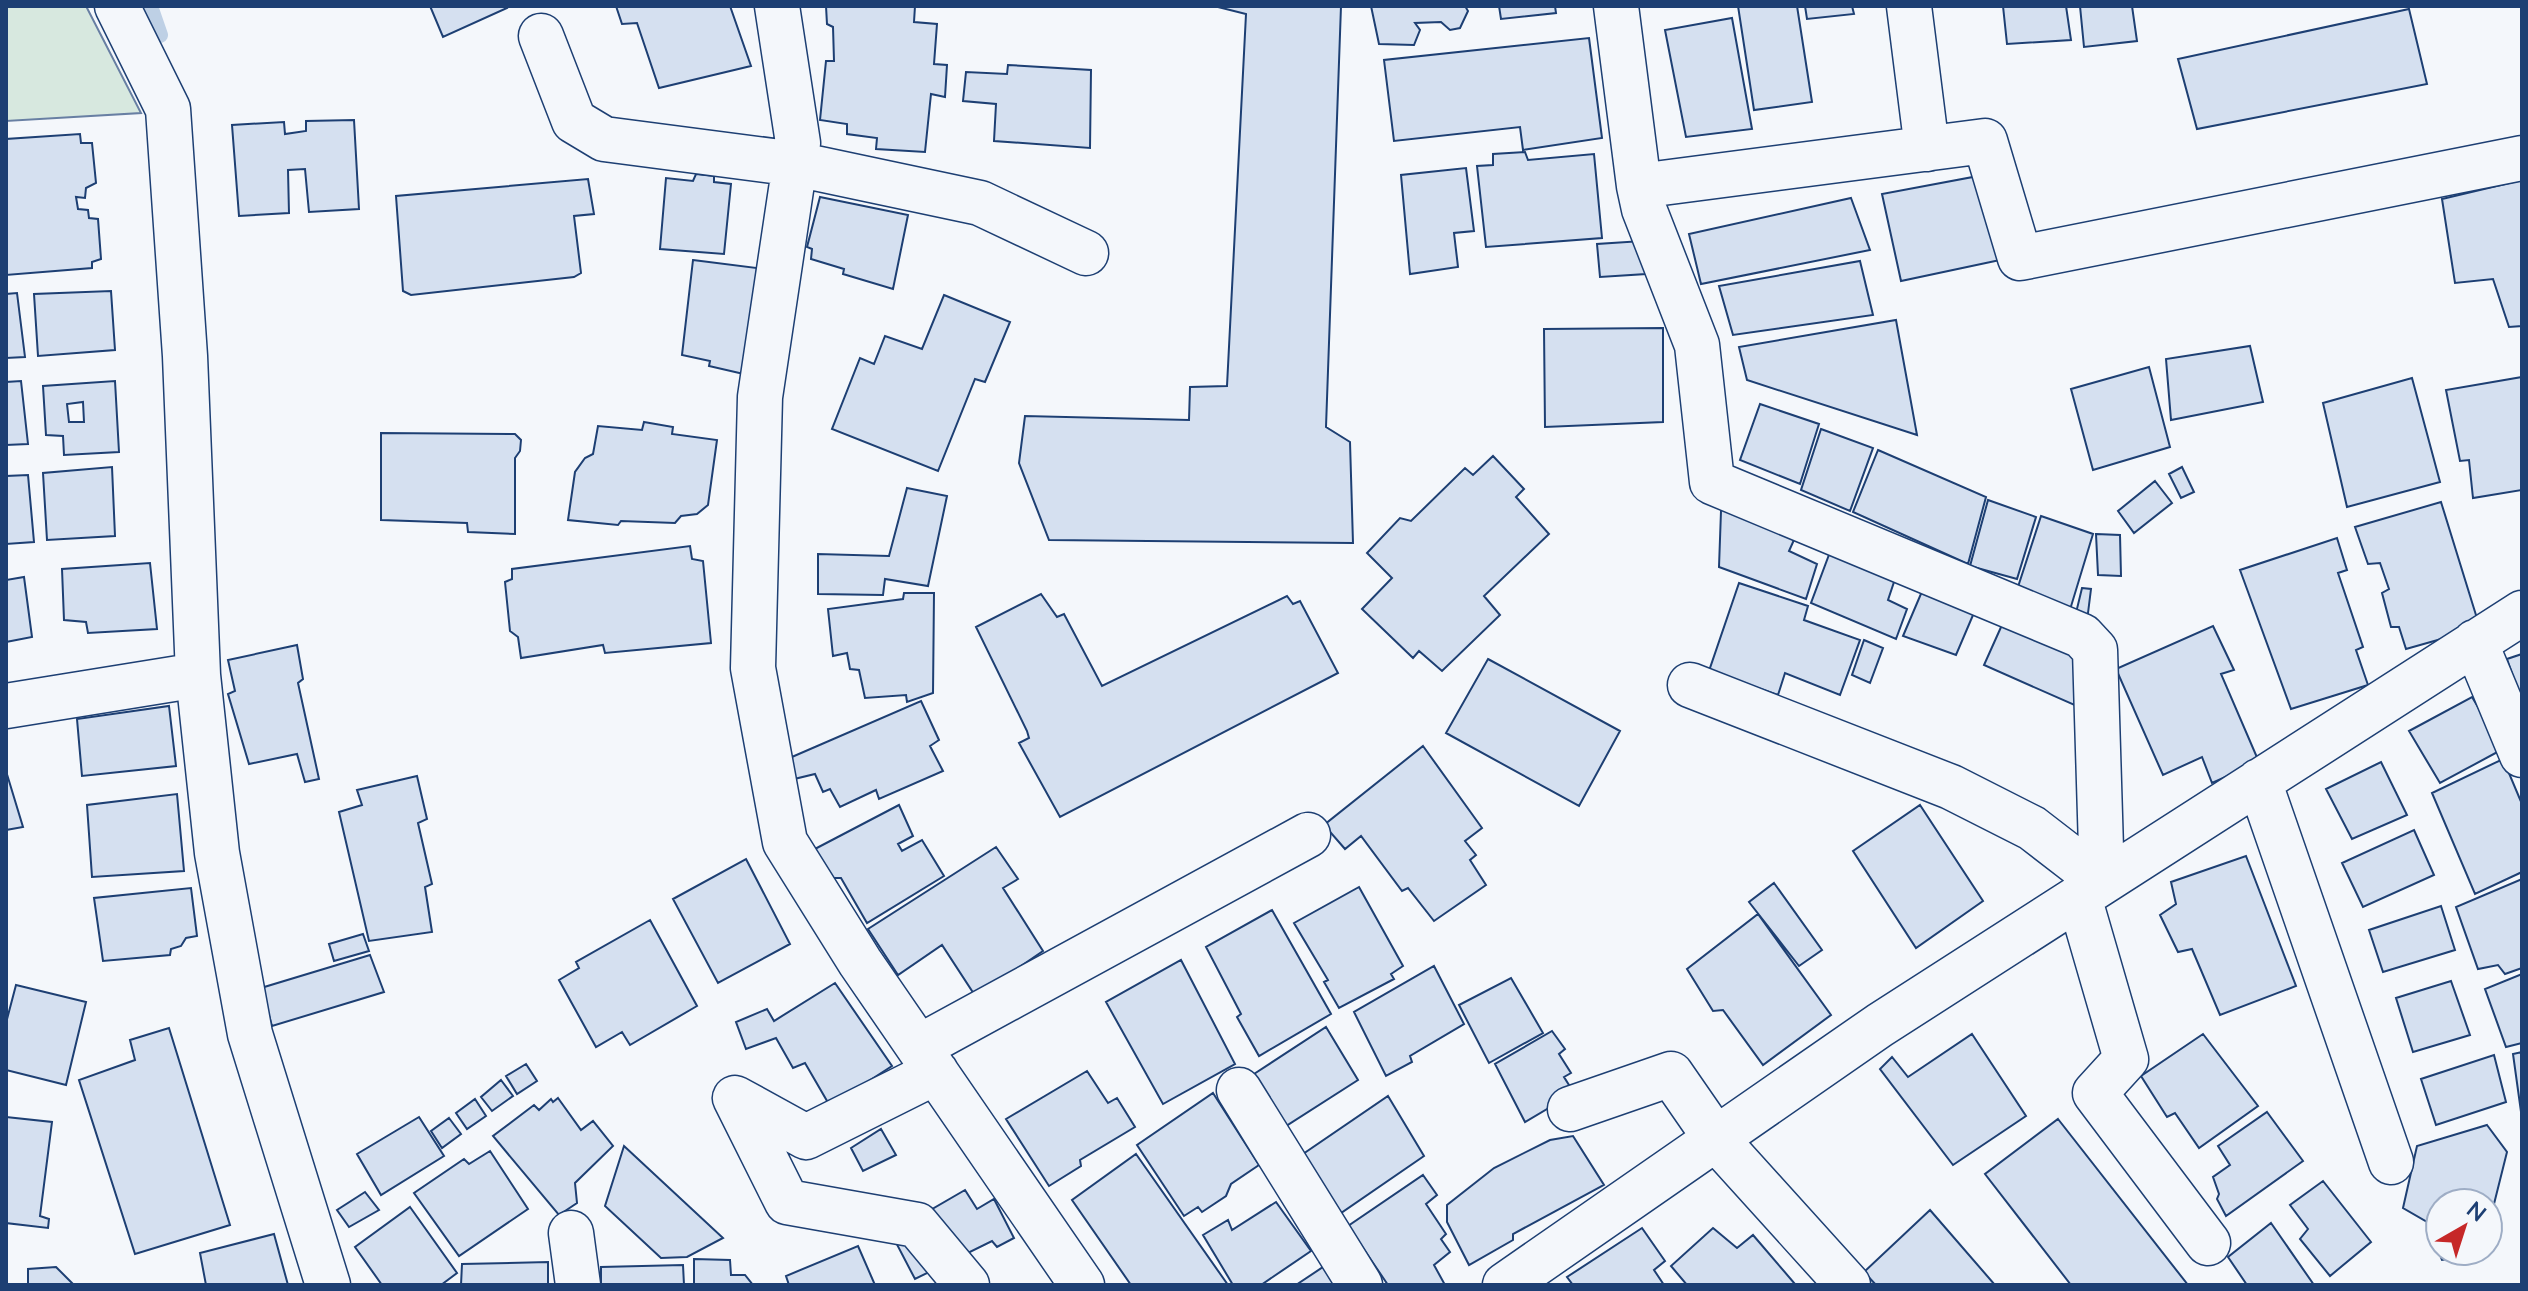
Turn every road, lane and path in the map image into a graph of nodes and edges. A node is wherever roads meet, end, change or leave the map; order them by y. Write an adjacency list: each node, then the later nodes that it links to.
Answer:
1 (117, 6): 13 (street)
2 (777, 6): 8 (street)
3 (1616, 6): 9 (street)
4 (1909, 6): 6 (street)
5 (541, 36): 8 (street)
6 (1927, 149): 7 (street); 9 (street)
7 (2522, 158)
8 (796, 164): 10 (street); 20 (street)
9 (1639, 186): 19 (street)
10 (1086, 253)
11 (2522, 613): 12 (street)
12 (2475, 642): 16 (street); 17 (street)
13 (198, 675): 15 (street); 27 (street)
14 (1690, 685): 19 (street)
15 (6, 706)
16 (2522, 755)
17 (2259, 781): 19 (street); 24 (street)
18 (1308, 835): 20 (street)
19 (2090, 889): 23 (street); 26 (street)
20 (927, 1060): 29 (street); 30 (street)
21 (1239, 1090): 31 (street)
22 (1570, 1109): 23 (street)
23 (1716, 1139): 32 (street); 33 (street)
24 (2391, 1162)
25 (571, 1233): 28 (street)
26 (2208, 1243)
27 (328, 1285)
28 (578, 1285)
29 (967, 1285)
30 (1082, 1285)
31 (1360, 1285)
32 (1505, 1285)
33 (1848, 1285)

